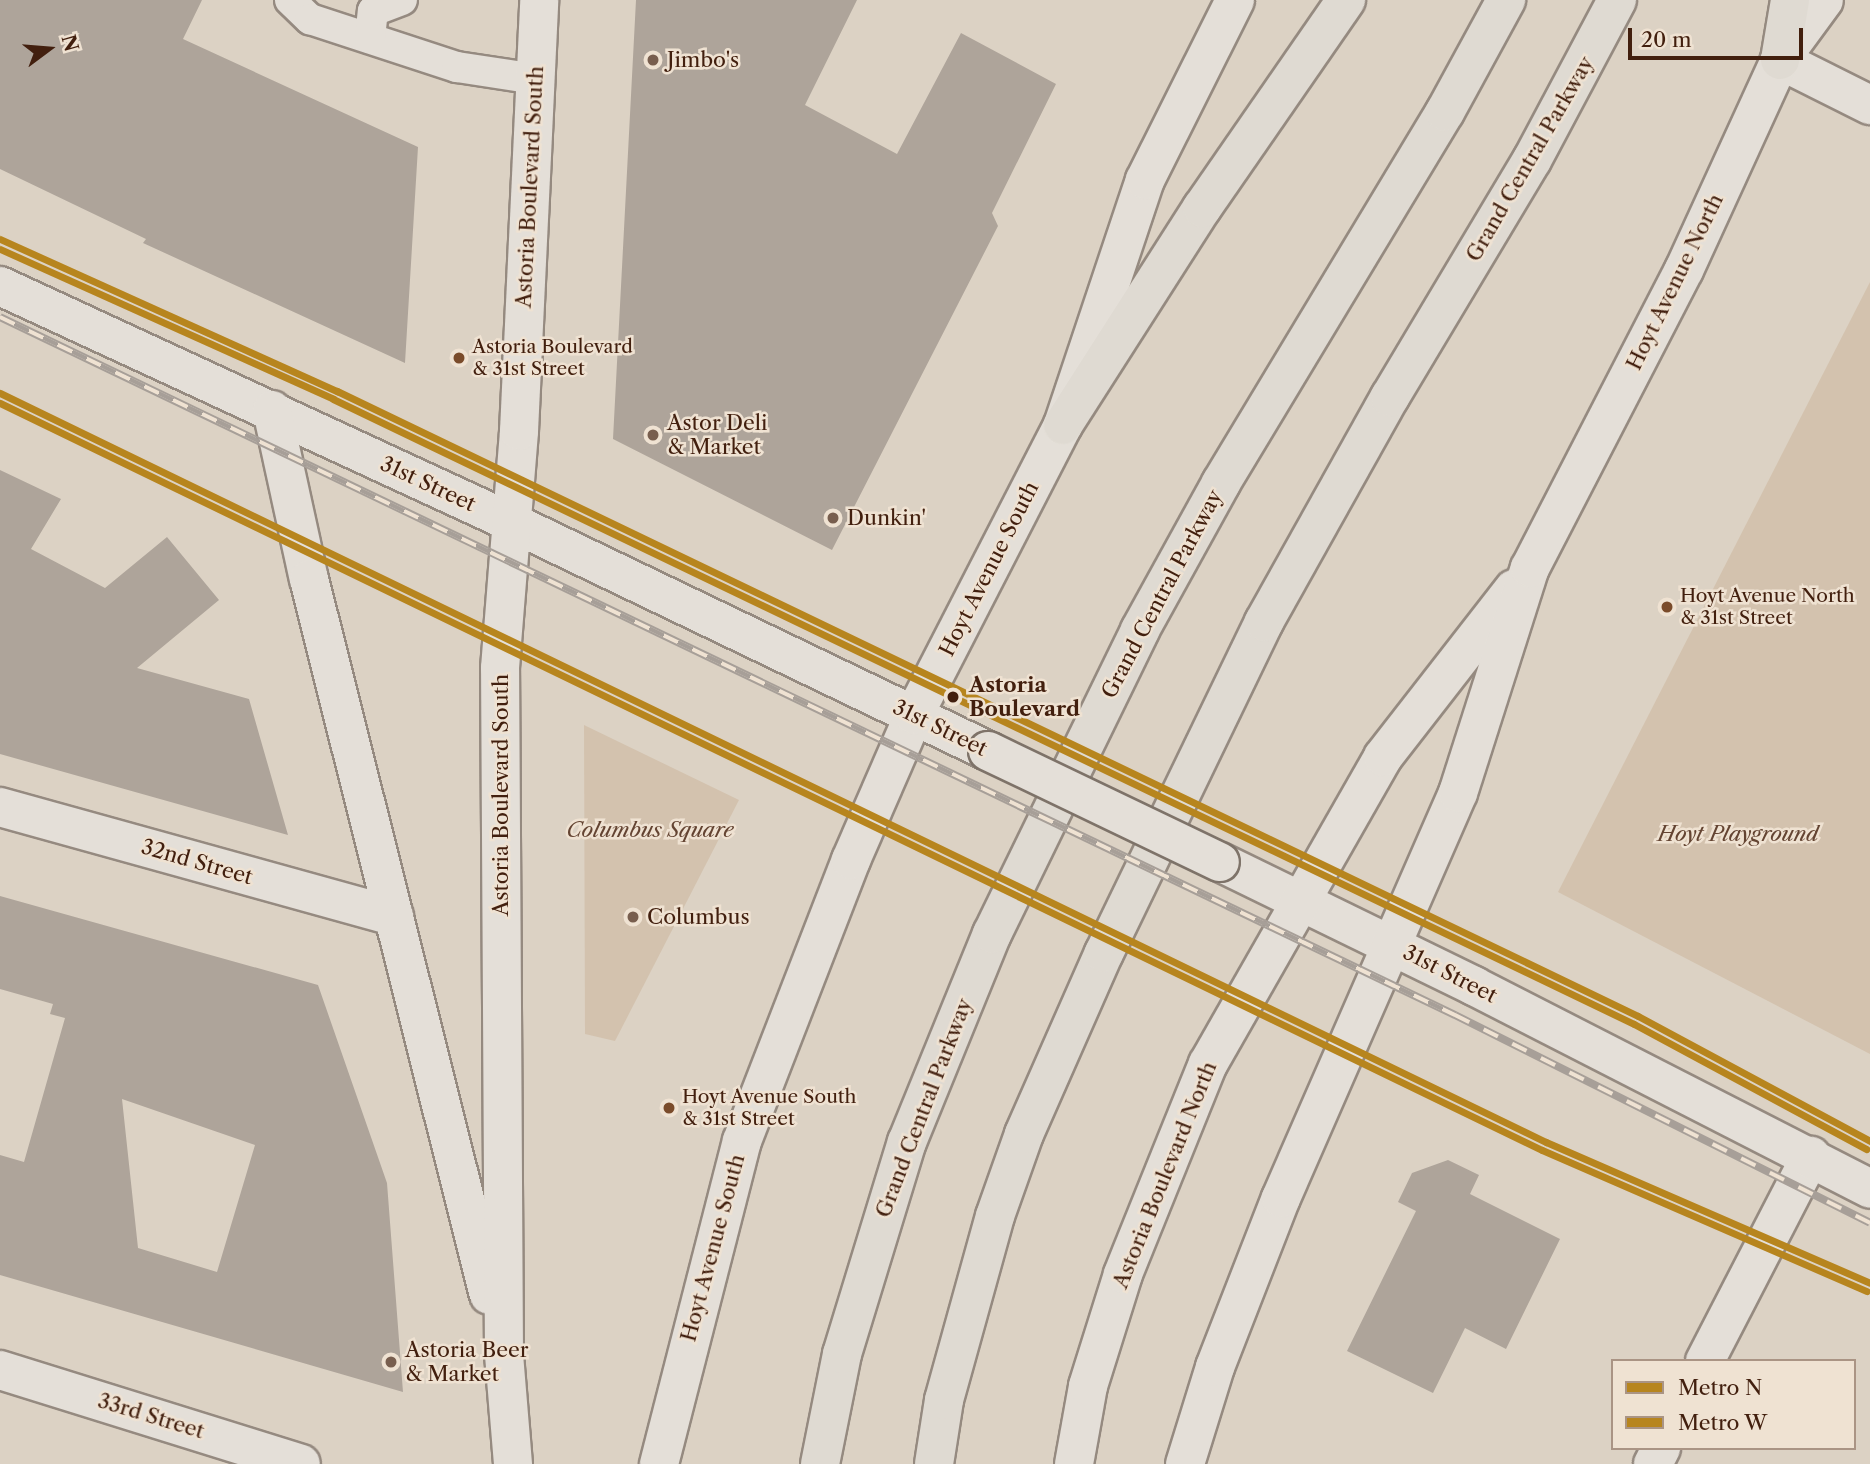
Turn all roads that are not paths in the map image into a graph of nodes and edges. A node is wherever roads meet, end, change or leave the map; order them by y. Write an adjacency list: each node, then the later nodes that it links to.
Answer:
1 (290, 0): 10 (lane)
2 (402, 0): 10 (lane)
3 (539, 0): 12 (main road, Astoria Boulevard South)
4 (1235, 0): 16 (main road, Hoyt Avenue South)
5 (1346, 0): 16 (highway)
6 (1506, 0): 32 (highway, Grand Central Parkway)
7 (1617, 0): 33 (highway, Grand Central Parkway)
8 (1790, 0): 11 (highway)
9 (1824, 0): 11 (main road, Hoyt Avenue North)
10 (367, 12): 12 (lane)
11 (1780, 60): 13 (main road); 18 (main road, Hoyt Avenue North)
12 (535, 79): 17 (main road, Astoria Boulevard South)
13 (1870, 105)
14 (0, 286): 15 (main road, 31st Street)
15 (272, 410): 17 (main road, 31st Street); 22 (main road)
16 (1063, 425): 19 (main road, Hoyt Avenue South)
17 (513, 523): 19 (main road, 31st Street); 26 (main road, Astoria Boulevard South)
18 (1530, 568): 21 (main road, Hoyt Avenue North); 23 (main road, Hoyt Avenue North)
19 (914, 715): 21 (main road, 31st Street, bridge); 31 (main road, Hoyt Avenue South)
20 (0, 807): 22 (main road, 32nd Street)
21 (1299, 902): 23 (main road, 31st Street); 34 (main road, Astoria Boulevard North)
22 (394, 916): 26 (main road)
23 (1391, 944): 24 (main road, 31st Street); 35 (main road)
24 (1811, 1156): 25 (main road, 31st Street); 27 (main road)
25 (1870, 1189)
26 (504, 1354): 30 (main road, Astoria Boulevard South)
27 (1706, 1359)
28 (0, 1370): 29 (main road, 33rd Street)
29 (301, 1464)
30 (513, 1464)
31 (659, 1464)
32 (820, 1464)
33 (934, 1464)
34 (1074, 1464)
35 (1185, 1464)

